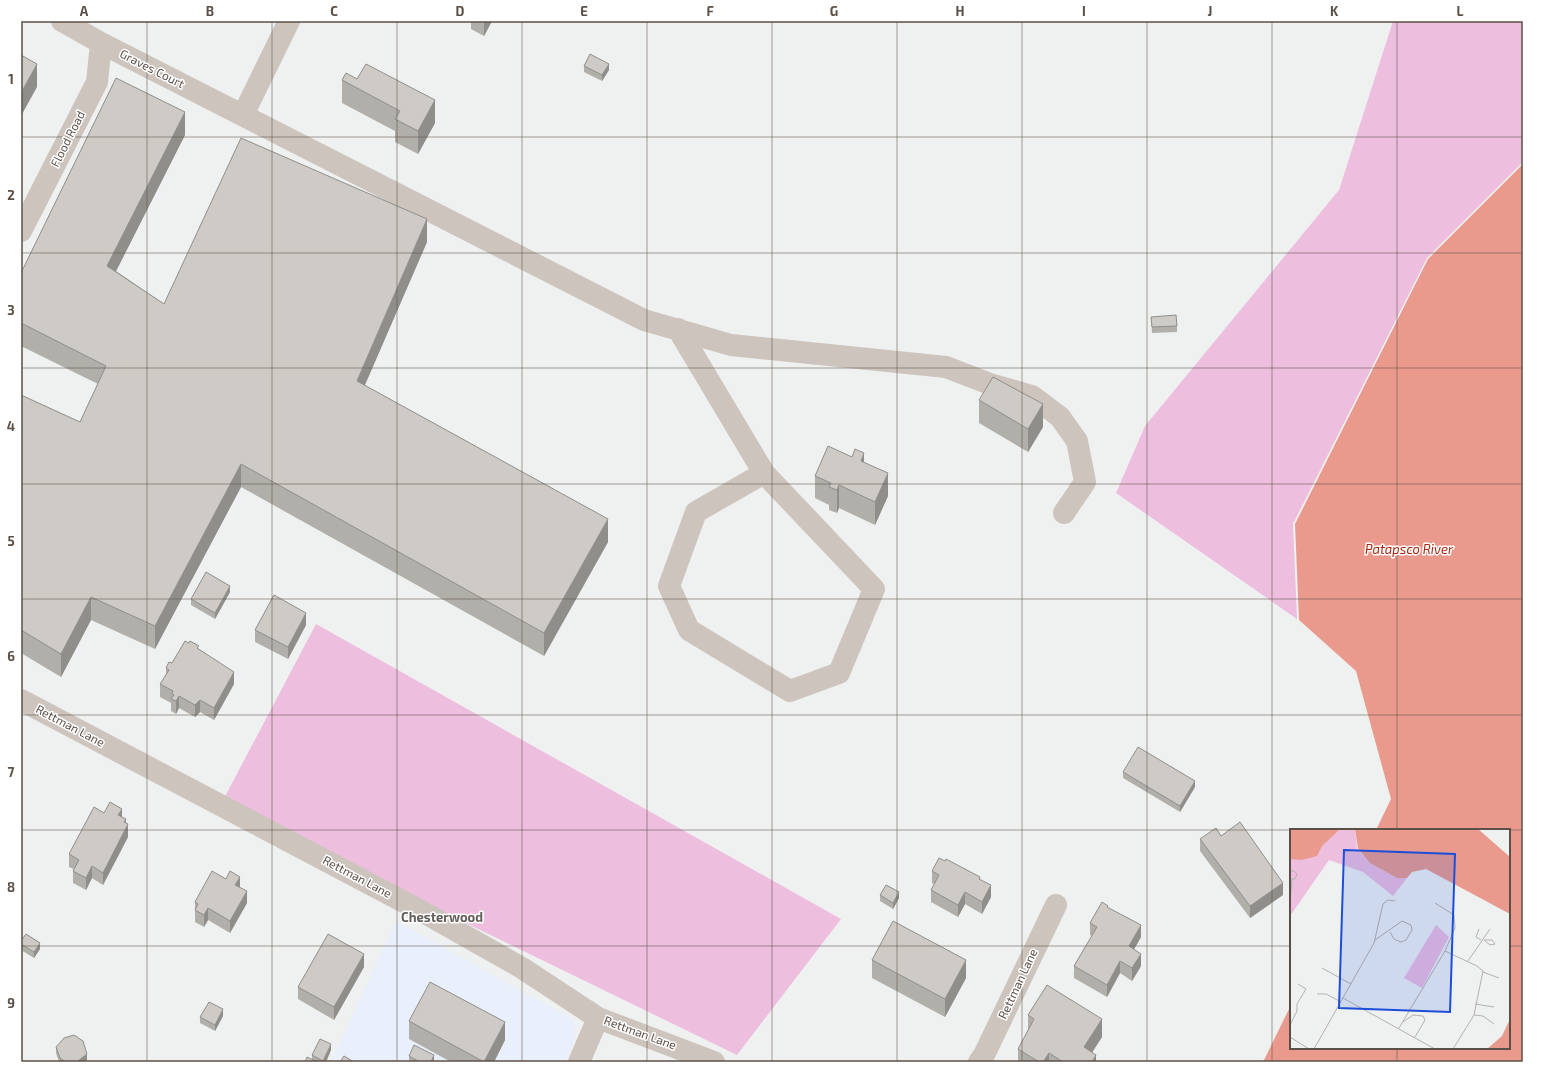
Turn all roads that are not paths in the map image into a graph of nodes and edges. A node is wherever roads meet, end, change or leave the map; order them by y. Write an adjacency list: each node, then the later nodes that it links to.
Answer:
1 (62, 21): 3 (street, Graves Court)
2 (289, 21): 4 (street)
3 (101, 42): 4 (street, Graves Court); 5 (street, Flood Road)
4 (243, 115): 6 (street, Graves Court)
5 (21, 231)
6 (678, 330): 7 (street); 8 (street, Graves Court)
7 (764, 473): 7 (street)
8 (1064, 513)
9 (21, 700): 11 (street, Rettman Lane)
10 (1056, 905): 14 (street, Rettman Lane)
11 (598, 1018): 12 (street); 13 (street, Rettman Lane)
12 (580, 1062)
13 (714, 1062)
14 (979, 1062)

